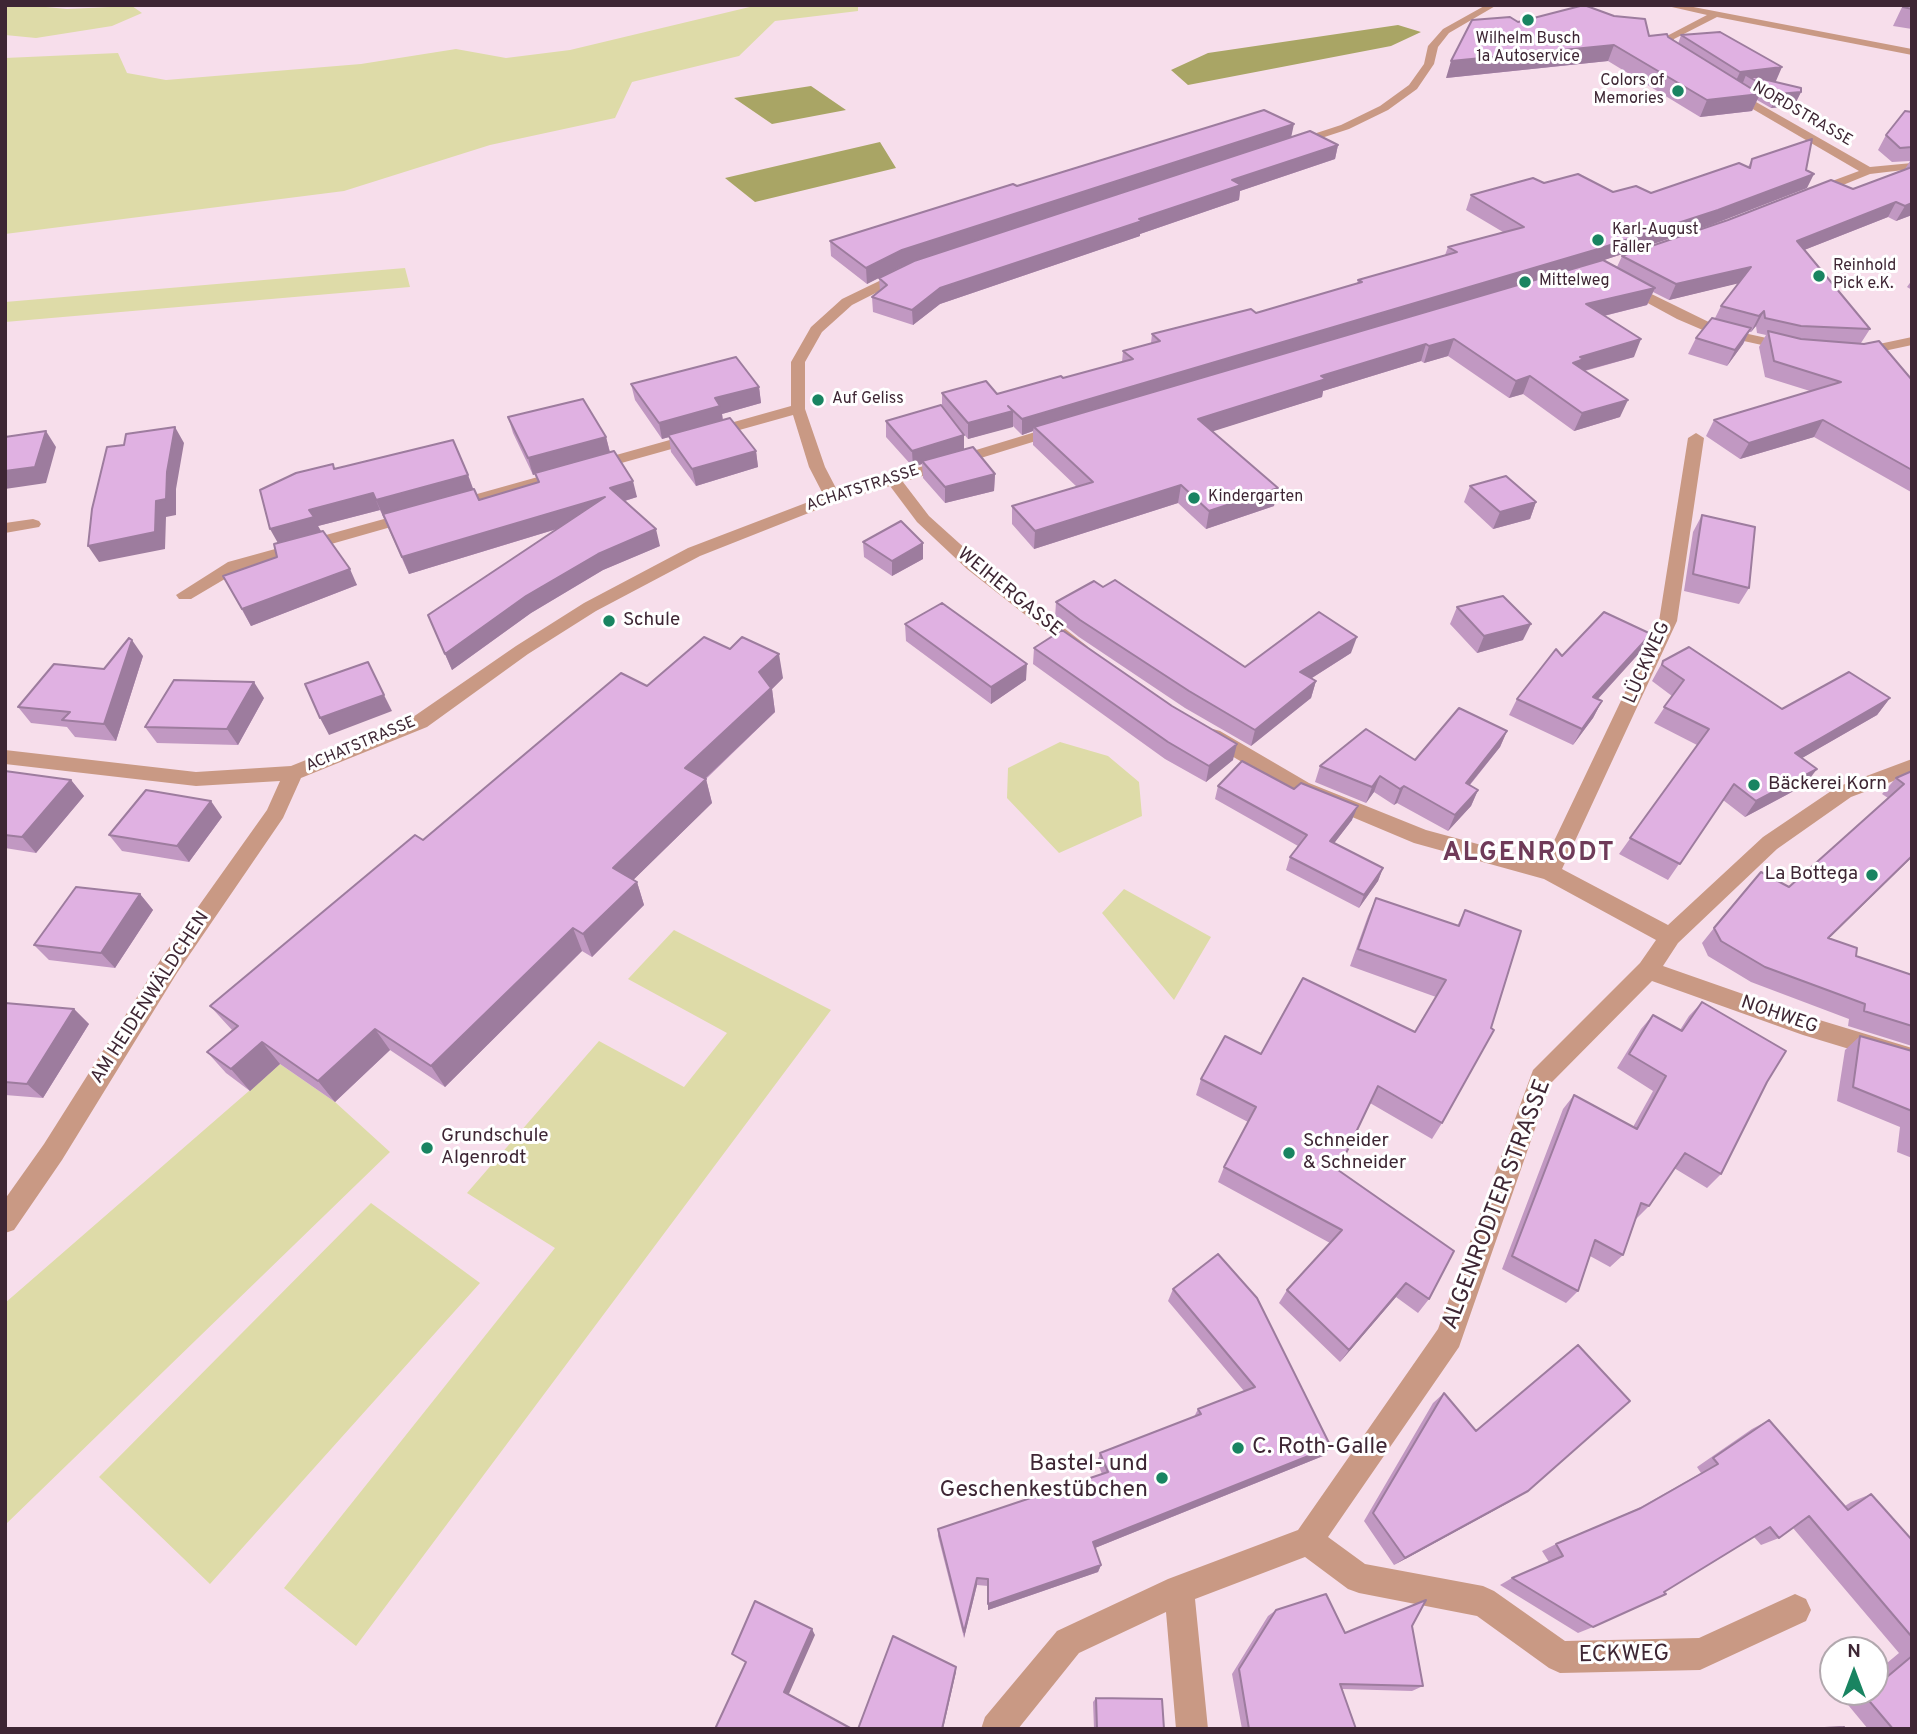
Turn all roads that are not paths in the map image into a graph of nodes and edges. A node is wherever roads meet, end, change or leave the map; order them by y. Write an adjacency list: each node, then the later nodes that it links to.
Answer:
1 (1493, 5): 9 (street)
2 (1667, 5): 3 (street)
3 (1713, 16): 4 (street); 7 (street)
4 (1866, 43): 5 (street); 6 (street)
5 (1912, 46)
6 (1912, 52)
7 (1694, 69)
8 (1716, 83): 11 (street, NORDSTRASSE)
9 (1283, 148)
10 (1912, 166): 11 (street)
11 (1868, 171): 12 (street)
12 (1805, 196)
13 (921, 267): 18 (street)
14 (1610, 276): 16 (street)
15 (1912, 341): 17 (street)
16 (1805, 349)
17 (1843, 352)
18 (798, 409): 22 (street); 25 (street)
19 (1081, 423): 21 (street, ACHATSTRASSE)
20 (1696, 439): 31 (street, LÜCKWEG)
21 (893, 479): 22 (street, ACHATSTRASSE); 26 (street, WEIHERGASSE)
22 (833, 498): 30 (street, ACHATSTRASSE)
23 (33, 524): 24 (street)
24 (5, 528)
25 (185, 595)
26 (1092, 658)
27 (1200, 728): 31 (street)
28 (5, 757): 30 (street, ACHATSTRASSE)
29 (1912, 766): 32 (street, ALGENRODTER STRASSE)
30 (293, 774): 35 (street, AM HEIDENWÄLDCHEN)
31 (1550, 872): 32 (street)
32 (1670, 937): 33 (street, ALGENRODTER STRASSE)
33 (1648, 970): 34 (street, NOHWEG); 36 (street, ALGENRODTER STRASSE)
34 (1912, 1058)
35 (5, 1221)
36 (1308, 1541): 37 (street); 38 (street, ECKWEG)
37 (1179, 1590): 39 (street); 40 (street)
38 (1795, 1610)
39 (997, 1729)
40 (1192, 1729)

